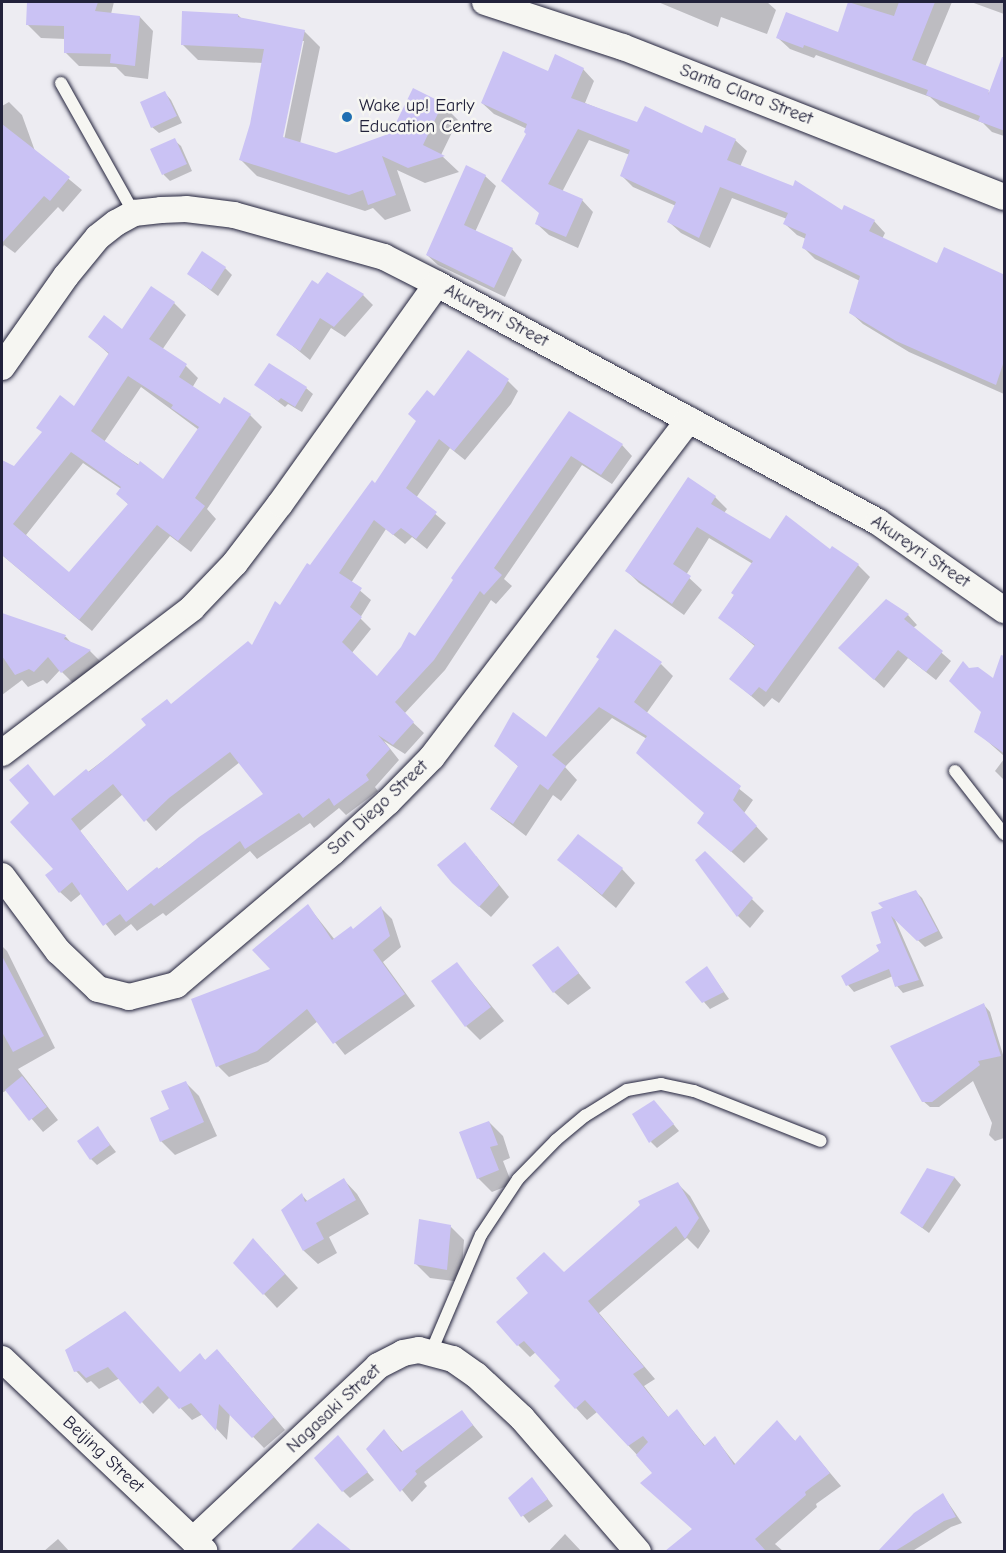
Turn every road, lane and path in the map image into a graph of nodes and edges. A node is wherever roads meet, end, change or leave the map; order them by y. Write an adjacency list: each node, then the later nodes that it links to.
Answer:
1 (485, 2): 3 (street, Santa Clara Street)
2 (61, 83): 4 (lane)
3 (1005, 197)
4 (134, 213): 5 (street, Akureyri Street); 6 (street, Akureyri Street)
5 (437, 284): 7 (street, Akureyri Street); 9 (street)
6 (2, 367)
7 (688, 420): 8 (street, Akureyri Street); 12 (street, San Diego Street)
8 (1005, 610)
9 (2, 753)
10 (955, 771): 11 (lane)
11 (1005, 834)
12 (2, 876)
13 (822, 1141): 14 (lane)
14 (431, 1352): 16 (street, Nagasaki Street); 17 (street, Nagasaki Street)
15 (2, 1359): 16 (street, Beijing Street)
16 (199, 1545)
17 (638, 1551)

